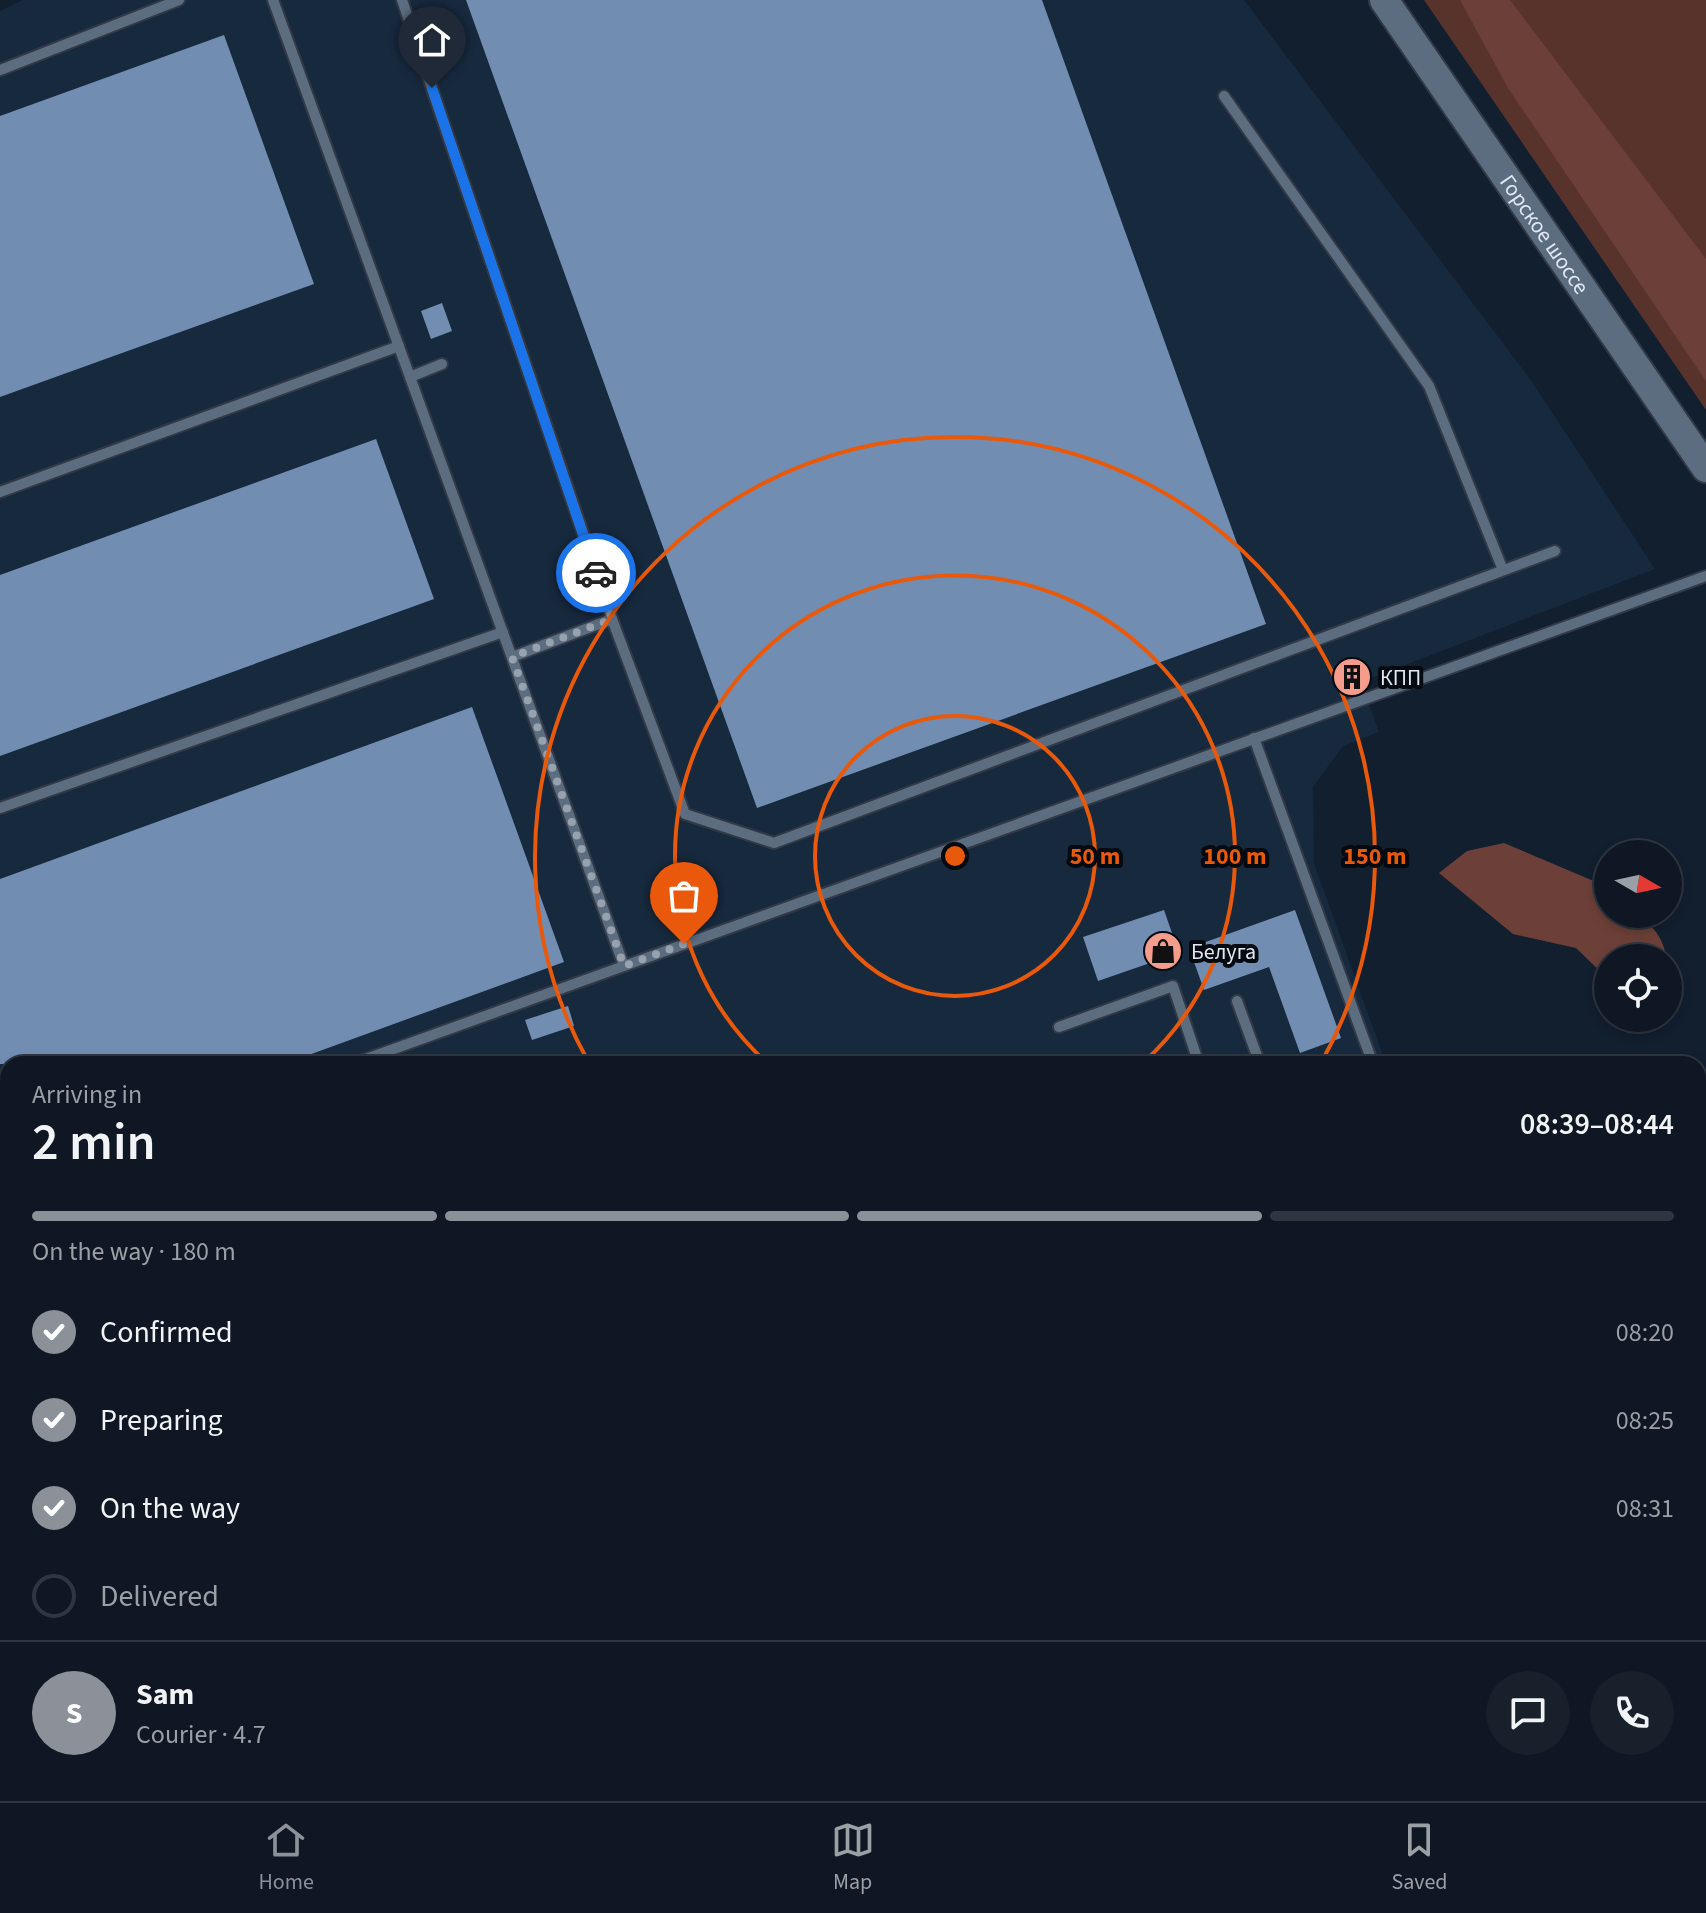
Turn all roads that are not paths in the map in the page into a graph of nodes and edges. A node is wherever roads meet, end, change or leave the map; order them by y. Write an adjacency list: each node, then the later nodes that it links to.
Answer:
1 (179, 0): 5 (lane)
2 (273, 0): 7 (lane)
3 (402, 0): 15 (lane)
4 (1384, 0): 10 (main road, Горское шоссе)
5 (0, 70)
6 (1224, 96): 13 (lane)
7 (399, 346): 9 (lane); 11 (lane)
8 (442, 364): 9 (lane)
9 (410, 377): 16 (lane)
10 (1706, 468)
11 (0, 492)
12 (1555, 551): 13 (lane)
13 (1503, 570): 15 (lane)
14 (1706, 576): 18 (lane)
15 (612, 619): 17 (lane)
16 (503, 632): 17 (lane); 19 (lane)
17 (512, 657): 20 (lane)
18 (1254, 738): 20 (lane); 26 (lane)
19 (0, 808)
20 (624, 966): 23 (lane)
21 (1237, 1001): 25 (lane)
22 (1059, 1027): 24 (lane)
23 (374, 1056)
24 (1196, 1056)
25 (1257, 1056)
26 (1370, 1056)

